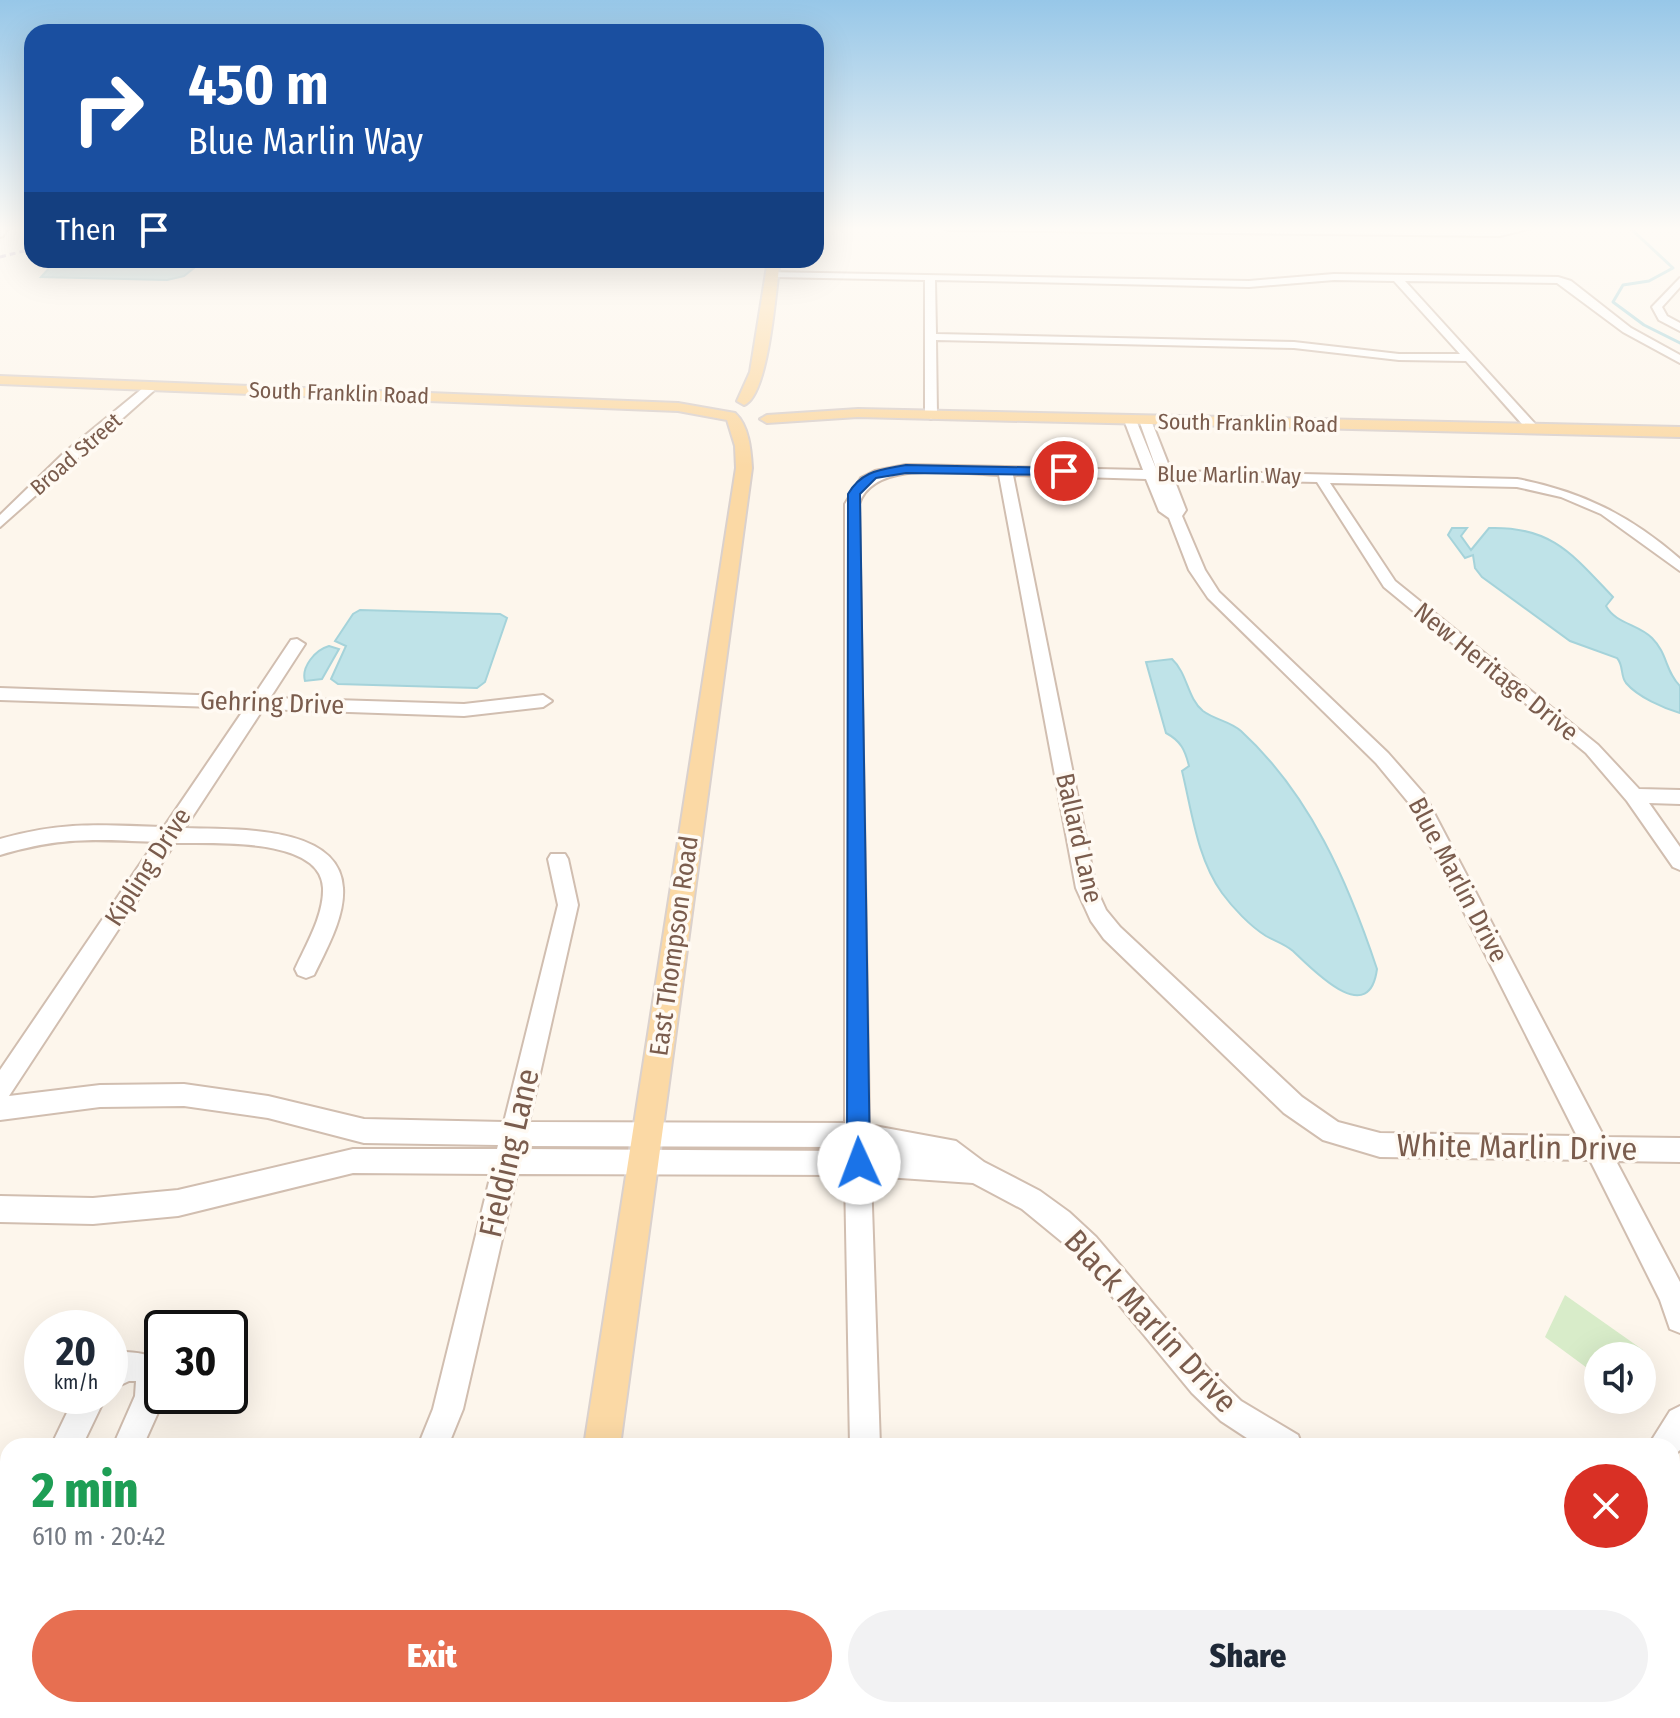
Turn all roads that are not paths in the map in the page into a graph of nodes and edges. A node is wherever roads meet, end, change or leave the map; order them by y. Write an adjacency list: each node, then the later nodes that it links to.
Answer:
1 (767, 307): 10 (main road)
2 (931, 307): 7 (street)
3 (1423, 307): 8 (street)
4 (1598, 307): 9 (street)
5 (1658, 307): 6 (street)
6 (1680, 328)
7 (931, 337): 8 (street); 16 (street)
8 (1469, 358): 19 (street)
9 (1680, 360)
10 (757, 372): 13 (main road); 15 (main road)
11 (0, 380): 12 (main road, South Franklin Road)
12 (153, 386): 14 (main road, South Franklin Road); 25 (street, Broad Street)
13 (743, 401): 14 (main road, South Franklin Road); 15 (main road, South Franklin Road); 17 (main road)
14 (678, 407): 17 (main road, South Franklin Road)
15 (766, 407): 16 (main road, South Franklin Road); 17 (main road, South Franklin Road); 21 (main road)
16 (931, 415): 18 (main road, South Franklin Road)
17 (732, 418): 21 (main road, East Thompson Road)
18 (1138, 420): 19 (main road, South Franklin Road); 23 (street, Blue Marlin Drive)
19 (1533, 429): 20 (main road, South Franklin Road)
20 (1680, 432)
21 (743, 446): 41 (main road, East Thompson Road)
22 (1005, 470): 23 (street, Blue Marlin Way); 42 (street, Blue Marlin Way); 43 (street, Ballard Lane)
23 (1158, 474): 24 (street, Blue Marlin Way); 44 (street, Blue Marlin Drive)
24 (1320, 477): 26 (street, Blue Marlin Way); 31 (street, New Heritage Drive)
25 (0, 523)
26 (1680, 567)
27 (297, 644): 30 (street, Kipling Drive)
28 (0, 694): 30 (street, Gehring Drive)
29 (543, 701): 30 (street, Gehring Drive)
30 (257, 703): 33 (street, Kipling Drive)
31 (1634, 796): 32 (street); 36 (street, New Heritage Drive)
32 (1680, 797)
33 (169, 835): 34 (street); 37 (street); 38 (street, Kipling Drive)
34 (0, 847)
35 (558, 859): 40 (street, Fielding Lane)
36 (1680, 862)
37 (306, 969)
38 (0, 1090)
39 (0, 1109): 40 (street, Black Marlin Drive)
40 (514, 1133): 41 (street, Black Marlin Drive); 46 (street, Fielding Lane)
41 (646, 1134): 42 (street, Black Marlin Drive); 48 (main road, East Thompson Road)
42 (857, 1135): 47 (street); 49 (street, Black Marlin Drive)
43 (1355, 1140): 44 (street, White Marlin Drive)
44 (1597, 1148): 45 (street, White Marlin Drive); 51 (street, Blue Marlin Drive)
45 (1680, 1150)
46 (507, 1162): 48 (street, Black Marlin Drive); 50 (street, Black Marlin Drive); 57 (street, Fielding Lane)
47 (859, 1163): 48 (street, Black Marlin Drive); 49 (street, Black Marlin Drive); 59 (street)
48 (642, 1164): 58 (main road, East Thompson Road)
49 (975, 1171): 60 (street, Black Marlin Drive)
50 (0, 1209)
51 (1676, 1307)
52 (128, 1366): 56 (street)
53 (82, 1414): 55 (street)
54 (1680, 1421): 61 (street)
55 (70, 1438)
56 (132, 1438)
57 (436, 1438)
58 (603, 1438)
59 (865, 1438)
60 (1274, 1438)
61 (1670, 1438)

